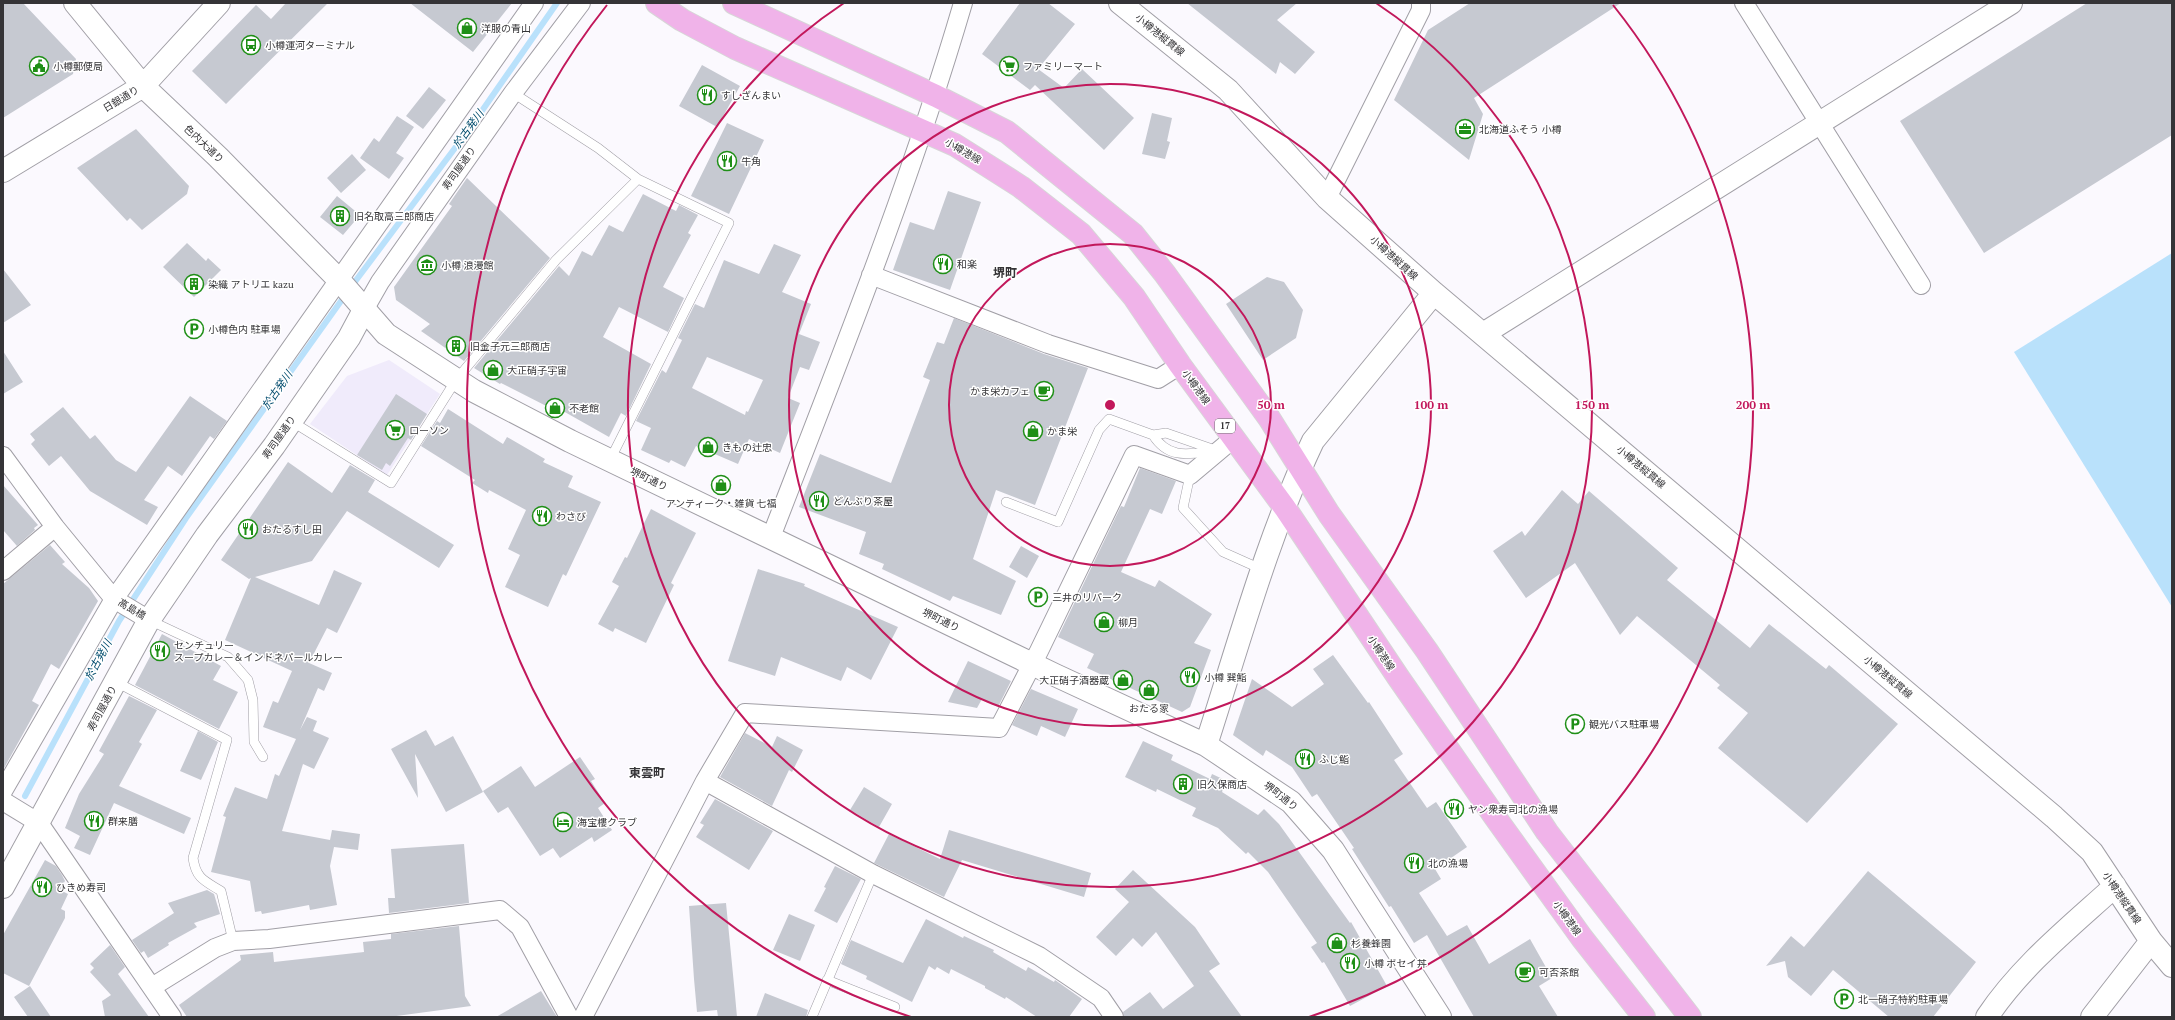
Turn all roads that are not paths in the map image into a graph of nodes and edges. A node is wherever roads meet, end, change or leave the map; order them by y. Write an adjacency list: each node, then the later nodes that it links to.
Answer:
1 (74, 3): 12 (street, 色内大通り)
2 (219, 3): 12 (street, 日銀通り)
3 (534, 3): 21 (street)
4 (580, 3): 13 (street, 寿司屋通り)
5 (657, 3): 16 (main road, 小樽港線 / 17)
6 (734, 3): 14 (main road)
7 (963, 3): 14 (street)
8 (1120, 3): 19 (street, 小樽港縦貫線)
9 (1421, 3): 19 (street)
10 (1744, 3): 15 (street)
11 (2011, 3): 15 (street)
12 (143, 86): 17 (street, 日銀通り); 21 (street, 色内大通り)
13 (513, 92): 18 (lane); 24 (street, 寿司屋通り)
14 (936, 96): 16 (street); 33 (main road)
15 (1819, 123): 22 (street); 25 (street)
16 (923, 130): 20 (street); 26 (main road, 小樽港線 / 17)
17 (3, 171)
18 (638, 179): 27 (lane); 32 (lane)
19 (1327, 198): 23 (street, 小樽港縦貫線)
20 (871, 275): 26 (street); 38 (street)
21 (339, 280): 24 (street, 色内大通り); 41 (street)
22 (1921, 285)
23 (1434, 294): 25 (street, 小樽港縦貫線); 33 (street)
24 (359, 303): 27 (street, 堺町通り); 28 (street, 寿司屋通り)
25 (1483, 334): 51 (street, 小樽港縦貫線)
26 (1180, 365): 30 (main road, 小樽港線 / 17)
27 (456, 380): 28 (lane); 32 (street, 堺町通り)
28 (291, 421): 42 (street, 寿司屋通り)
29 (1153, 435): 30 (lane); 30 (lane); 35 (lane)
30 (1226, 444): 34 (street); 36 (main road, 小樽港線 / 17)
31 (3, 456): 37 (street, 高島橋)
32 (610, 460): 38 (street, 堺町通り)
33 (1300, 467): 36 (street); 66 (main road)
34 (1190, 475): 39 (lane); 43 (street)
35 (1006, 502)
36 (1285, 508): 39 (street); 65 (main road, 小樽港線 / 17)
37 (55, 527): 40 (street); 41 (street, 高島橋)
38 (771, 537): 43 (street, 堺町通り)
39 (1261, 569): 45 (street)
40 (3, 571)
41 (114, 599): 42 (street, 高島橋); 48 (street)
42 (149, 620): 44 (street, 寿司屋通り); 46 (lane)
43 (1032, 664): 45 (street, 堺町通り); 47 (street)
44 (116, 682): 49 (street, 寿司屋通り); 53 (lane)
45 (1206, 744): 64 (street, 堺町通り)
46 (263, 757)
47 (705, 781): 50 (street); 61 (street)
48 (4, 798): 49 (street)
49 (33, 819): 52 (street, 寿司屋通り); 57 (street)
50 (873, 874): 56 (lane); 63 (street)
51 (2115, 886): 54 (street, 小樽港縦貫線); 67 (street)
52 (3, 887)
53 (233, 941): 57 (street); 60 (street)
54 (2151, 941): 55 (street, 小樽港縦貫線); 68 (street)
55 (2172, 966)
56 (827, 980): 58 (lane); 62 (lane)
57 (152, 987): 59 (street)
58 (895, 1007)
59 (172, 1017)
60 (569, 1017)
61 (583, 1017)
62 (812, 1017)
63 (1114, 1017)
64 (1440, 1017)
65 (1644, 1017)
66 (1690, 1017)
67 (1987, 1017)
68 (2092, 1017)

